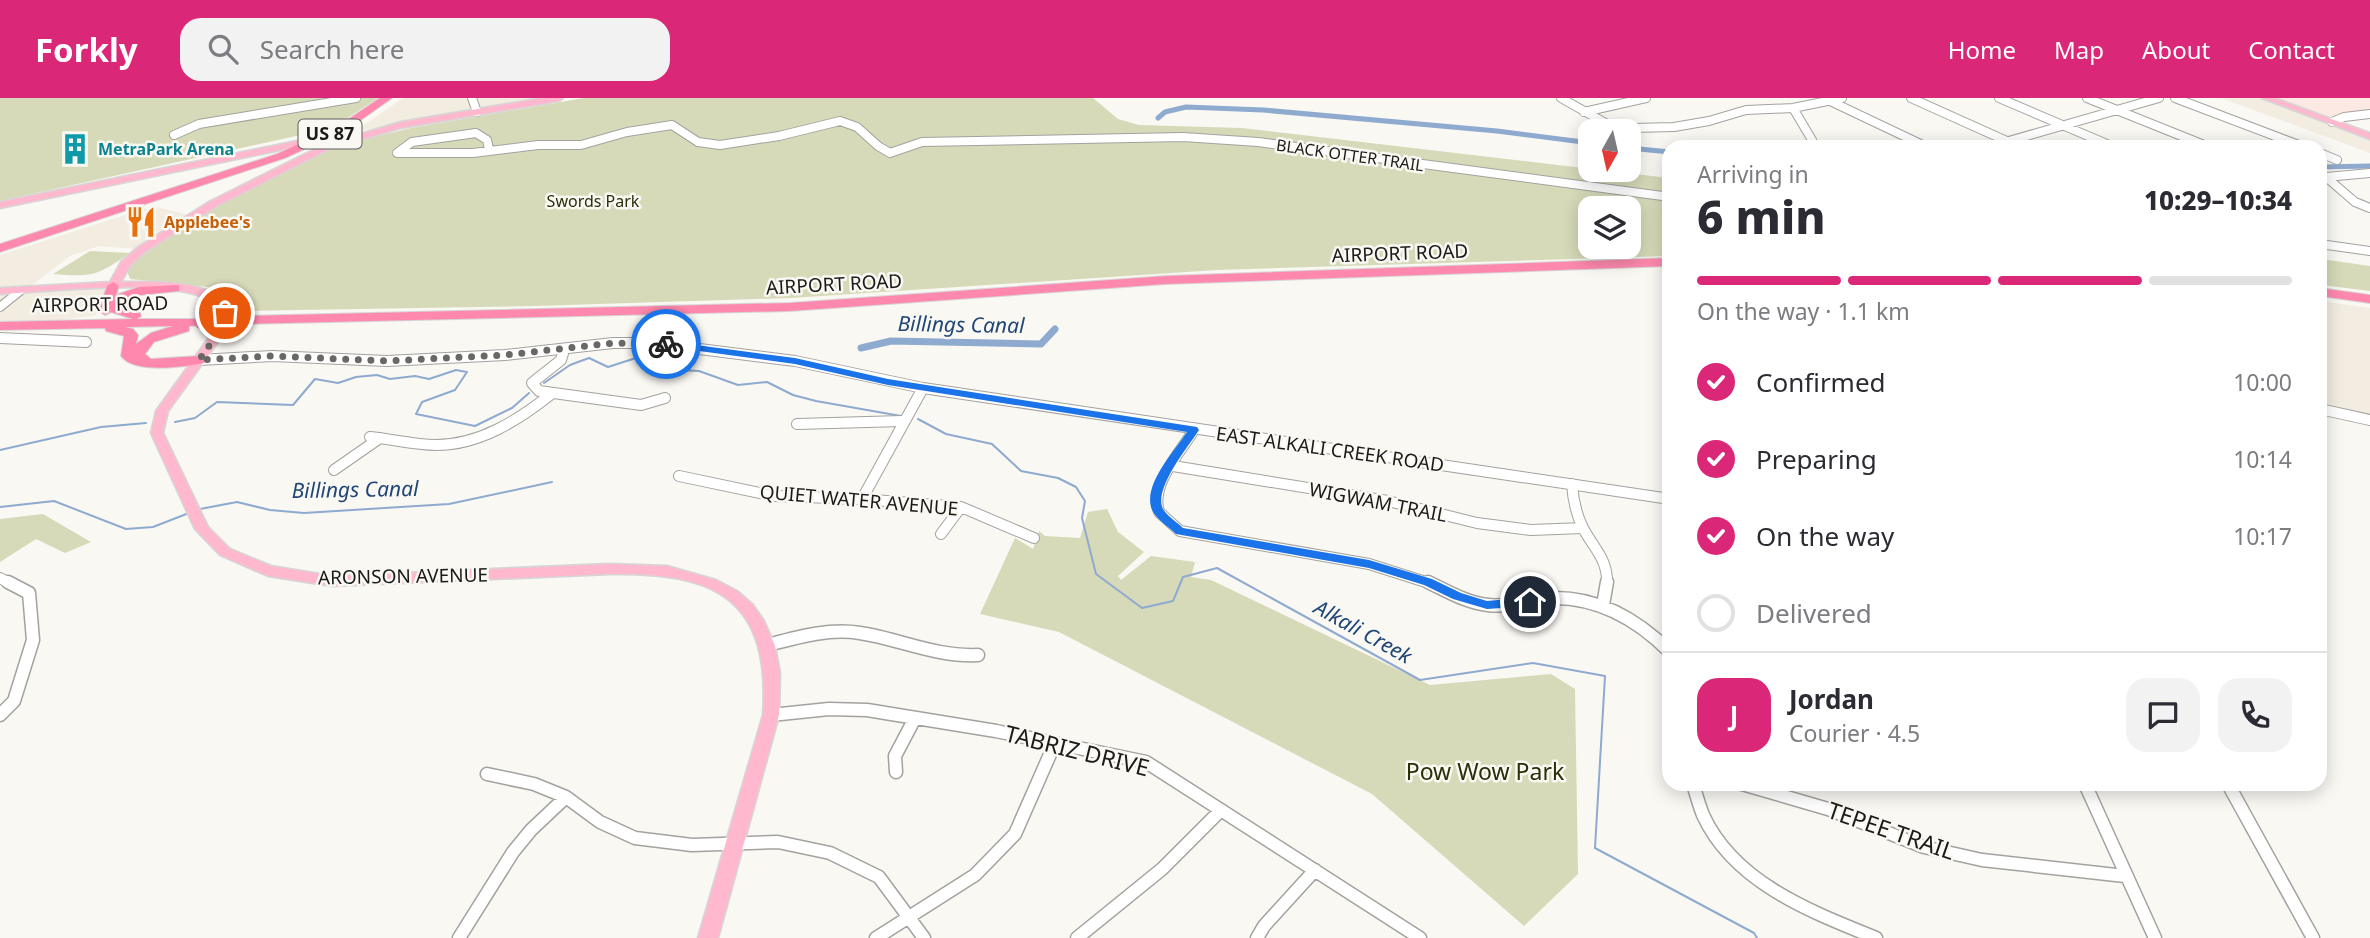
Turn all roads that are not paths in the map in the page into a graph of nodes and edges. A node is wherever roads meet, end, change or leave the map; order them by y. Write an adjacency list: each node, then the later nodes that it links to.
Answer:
1 (356, 98): 25 (street)
2 (387, 98): 21 (highway, US 87)
3 (398, 98): 27 (highway, US 87)
4 (472, 98): 18 (street)
5 (559, 98): 18 (main road)
6 (1561, 98): 19 (street)
7 (1646, 98): 19 (street)
8 (1842, 98): 15 (street)
9 (1911, 98): 32 (street)
10 (1999, 98): 24 (street)
11 (2087, 98): 17 (street)
12 (2159, 98): 17 (street)
13 (2175, 98): 36 (street)
14 (2266, 98): 22 (main road)
15 (1828, 99): 16 (street); 31 (street)
16 (1793, 108): 19 (street); 30 (street)
17 (2115, 110): 24 (street); 35 (street)
18 (477, 112): 23 (main road)
19 (1584, 112)
20 (2370, 114): 22 (street)
21 (353, 122): 29 (highway, US 87); 45 (main road)
22 (2332, 122): 26 (main road)
23 (401, 125): 27 (main road); 28 (main road)
24 (2064, 126): 33 (street); 34 (street)
25 (174, 135)
26 (2370, 136)
27 (336, 137): 29 (main road); 40 (highway, US 87)
28 (351, 138): 40 (highway); 52 (main road)
29 (319, 140): 40 (highway, US 87); 45 (main road)
30 (1812, 140)
31 (1913, 140)
32 (2005, 140)
33 (2016, 140)
34 (2097, 140)
35 (2191, 140)
36 (2286, 140)
37 (489, 149): 37 (street); 44 (street, BLACK OTTER TRAIL)
38 (2327, 156): 39 (street)
39 (2337, 160)
40 (267, 164): 48 (highway, US 87); 50 (highway, US 87)
41 (2370, 173): 42 (street)
42 (2327, 179)
43 (2327, 183): 46 (street)
44 (1662, 196)
45 (0, 204)
46 (2370, 208)
47 (2327, 245): 49 (street)
48 (0, 247)
49 (2370, 251)
50 (0, 253)
51 (1662, 262): 59 (highway, AIRPORT ROAD, bridge)
52 (115, 283): 53 (main road, ARONSON AVENUE); 54 (main road, ARONSON AVENUE); 61 (highway)
53 (175, 288): 59 (highway); 66 (main road, ARONSON AVENUE)
54 (20, 290): 55 (main road, ARONSON AVENUE); 58 (street)
55 (0, 291)
56 (2327, 293): 57 (highway)
57 (2370, 299)
58 (0, 307)
59 (203, 321): 60 (highway, AIRPORT ROAD); 67 (highway)
60 (67, 324): 61 (highway, AIRPORT ROAD); 67 (highway)
61 (42, 325): 62 (highway, AIRPORT ROAD)
62 (0, 326)
63 (0, 338): 64 (street)
64 (86, 342)
65 (564, 349): 66 (street, EAST ALKALI CREEK ROAD); 68 (street, EAST ALKALI CREEK ROAD); 69 (street)
66 (199, 360): 67 (highway); 89 (main road, ARONSON AVENUE)
67 (152, 364)
68 (923, 388): 73 (street); 75 (street, EAST ALKALI CREEK ROAD)
69 (550, 395): 70 (street); 77 (street)
70 (665, 398)
71 (2327, 411): 72 (street)
72 (2370, 420)
73 (902, 421): 74 (street); 81 (street)
74 (797, 424)
75 (1194, 430): 76 (street); 79 (street, EAST ALKALI CREEK ROAD)
76 (1173, 466): 83 (street, WIGWAM TRAIL); 87 (street)
77 (334, 470)
78 (679, 476): 81 (street, QUIET WATER AVENUE)
79 (1572, 484): 80 (street, EAST ALKALI CREEK ROAD); 83 (street)
80 (1662, 498)
81 (862, 499): 82 (street, QUIET WATER AVENUE)
82 (961, 507): 84 (street); 85 (street, QUIET WATER AVENUE)
83 (1583, 528): 87 (street)
84 (941, 534)
85 (1034, 538)
86 (0, 578): 91 (street)
87 (1603, 605): 88 (street)
88 (1662, 644)
89 (768, 645): 90 (street); 92 (main road, ARONSON AVENUE)
90 (978, 655)
91 (0, 715)
92 (771, 715): 93 (street, TABRIZ DRIVE); 103 (main road, ARONSON AVENUE)
93 (915, 718): 94 (street, TABRIZ DRIVE); 95 (street)
94 (1055, 743): 102 (street, TABRIZ DRIVE); 106 (street)
95 (896, 772)
96 (487, 774): 101 (street)
97 (1694, 791): 114 (street)
98 (1767, 791): 105 (street, TEPEE TRAIL)
99 (2088, 791): 105 (street)
100 (2232, 791): 116 (street)
101 (566, 797): 103 (street); 107 (street)
102 (1222, 810): 104 (street, TABRIZ DRIVE); 111 (street)
103 (734, 844): 106 (street); 108 (main road, ARONSON AVENUE)
104 (1315, 870): 112 (street); 113 (street, TABRIZ DRIVE)
105 (2125, 876): 115 (street)
106 (909, 917): 109 (street); 110 (street)
107 (459, 938)
108 (708, 938)
109 (876, 938)
110 (924, 938)
111 (1077, 938)
112 (1257, 938)
113 (1420, 938)
114 (1876, 938)
115 (2155, 938)
116 (2313, 938)

